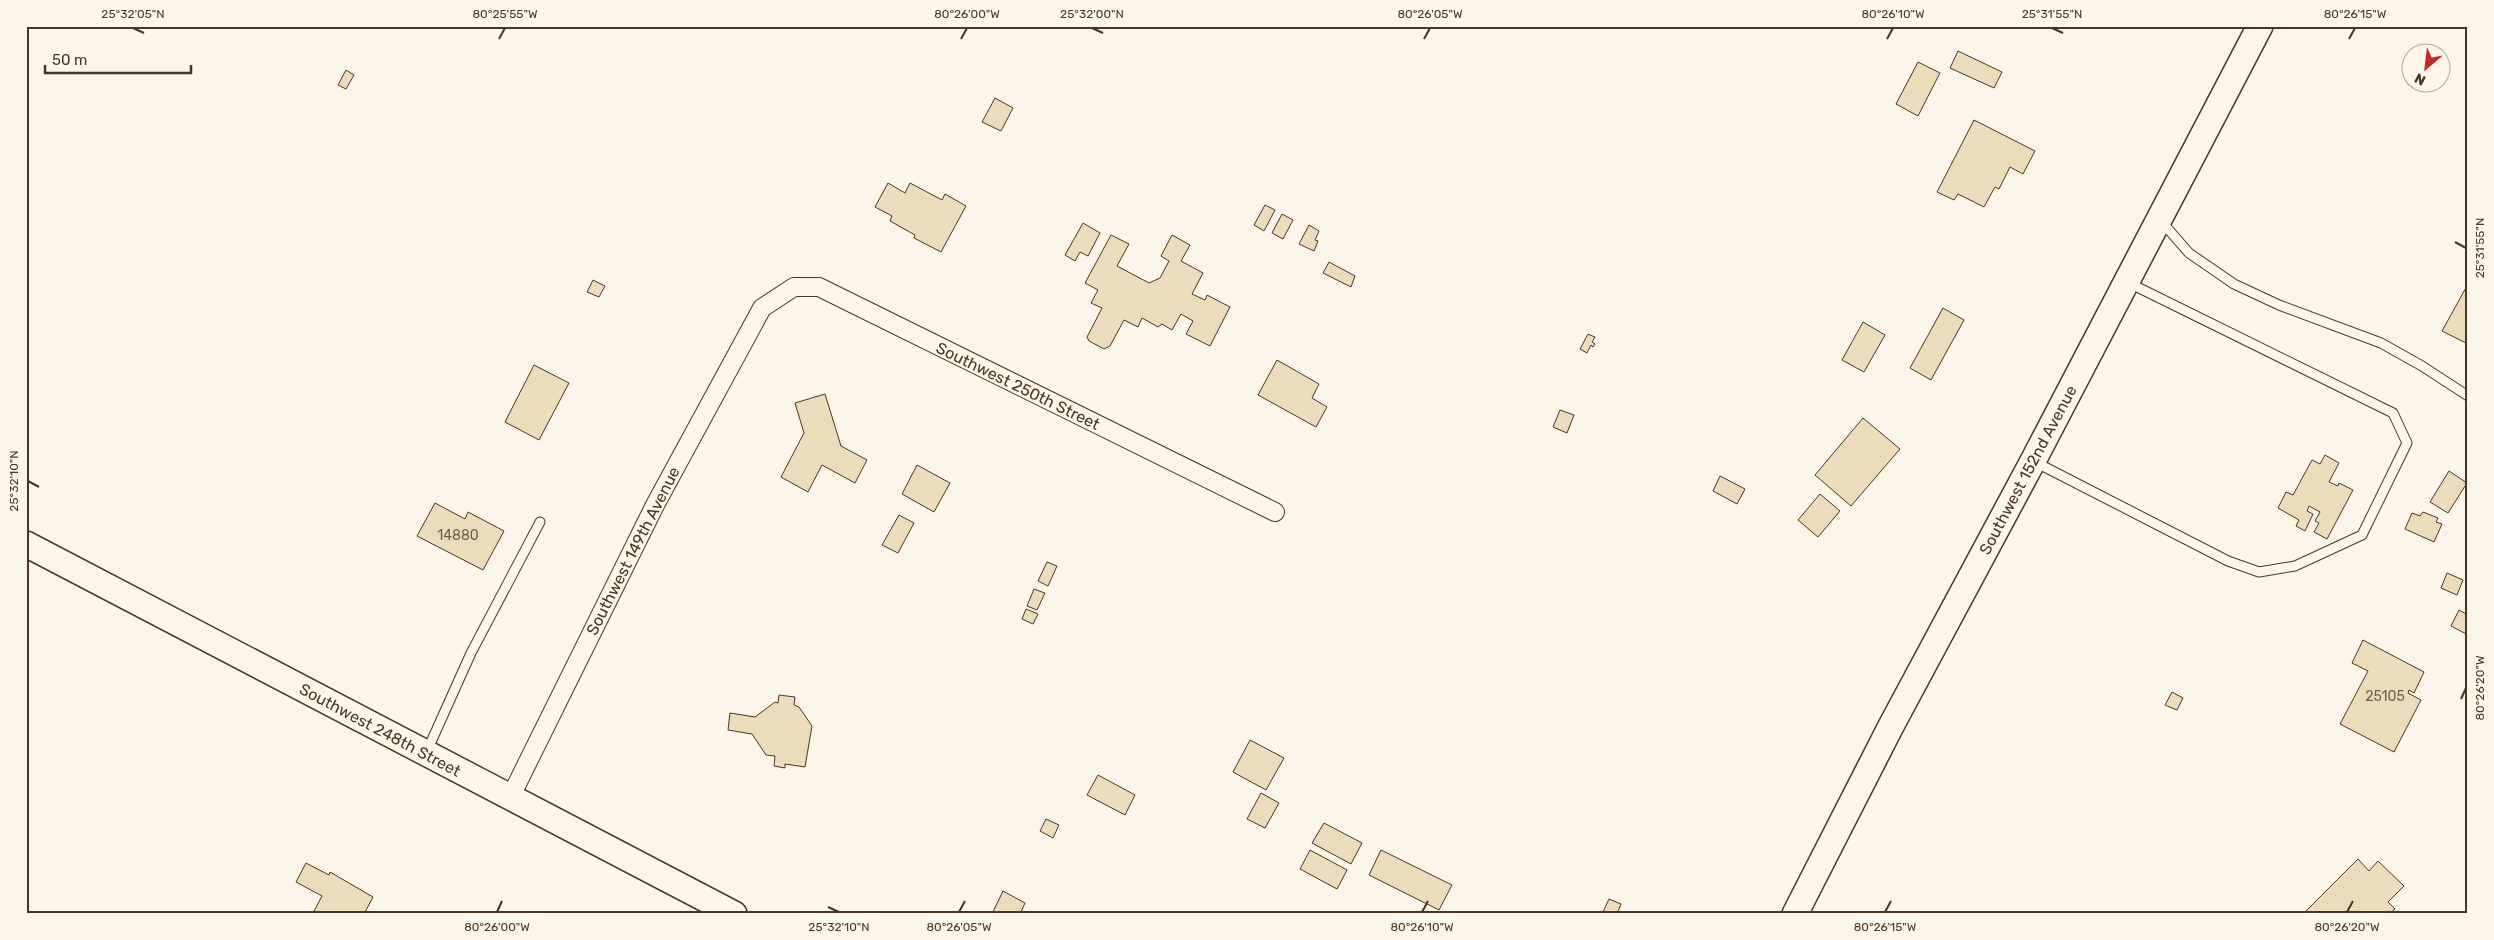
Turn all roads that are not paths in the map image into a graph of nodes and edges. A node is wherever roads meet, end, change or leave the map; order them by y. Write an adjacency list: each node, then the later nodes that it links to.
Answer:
1 (2260, 26): 2 (street, Southwest 152nd Avenue)
2 (2160, 219): 3 (street, Southwest 152nd Avenue); 5 (lane)
3 (2127, 282): 6 (street, Southwest 152nd Avenue); 6 (lane)
4 (762, 308): 7 (street, Southwest 250th Street); 11 (street, Southwest 149th Avenue)
5 (2468, 396)
6 (2033, 461): 13 (street, Southwest 152nd Avenue)
7 (1275, 512)
8 (540, 522): 10 (lane)
9 (26, 544): 10 (street, Southwest 248th Street)
10 (425, 754): 11 (street, Southwest 248th Street)
11 (510, 798): 12 (street, Southwest 248th Street)
12 (734, 914)
13 (1795, 914)

